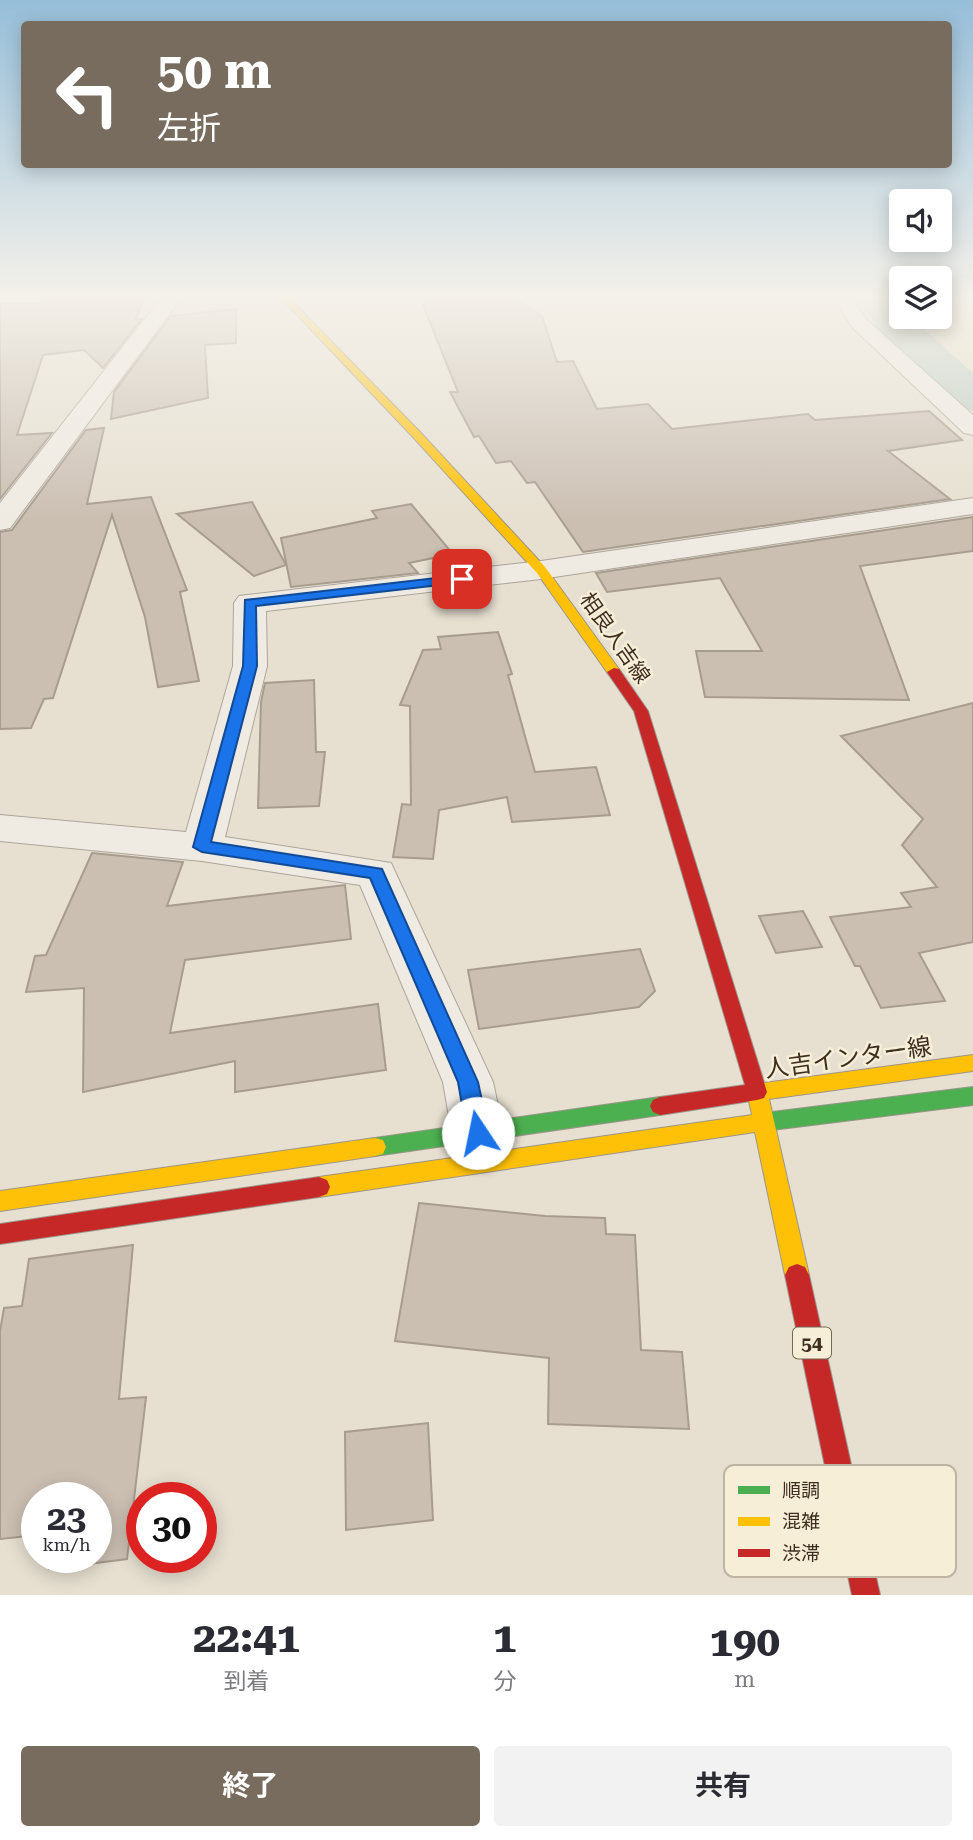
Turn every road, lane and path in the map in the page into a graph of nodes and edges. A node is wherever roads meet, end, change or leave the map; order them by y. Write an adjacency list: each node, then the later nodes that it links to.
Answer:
1 (115, 371): 6 (street)
2 (356, 371): 7 (main road, 相良人吉線)
3 (912, 371): 4 (street)
4 (973, 428)
5 (973, 506): 7 (street)
6 (0, 522)
7 (541, 570): 9 (street); 11 (main road, 相良人吉線)
8 (0, 828): 9 (street)
9 (202, 847): 14 (street)
10 (973, 1063): 11 (main road, 人吉インター線)
11 (757, 1092): 13 (main road, 人吉インター線 / 54); 14 (main road)
12 (973, 1096): 13 (main road)
13 (764, 1122): 16 (main road); 17 (main road, 人吉インター線 / 54)
14 (478, 1133): 15 (main road)
15 (0, 1202)
16 (0, 1234)
17 (838, 1465)
18 (862, 1577): 19 (main road, 人吉インター線 / 54)
19 (866, 1595)

